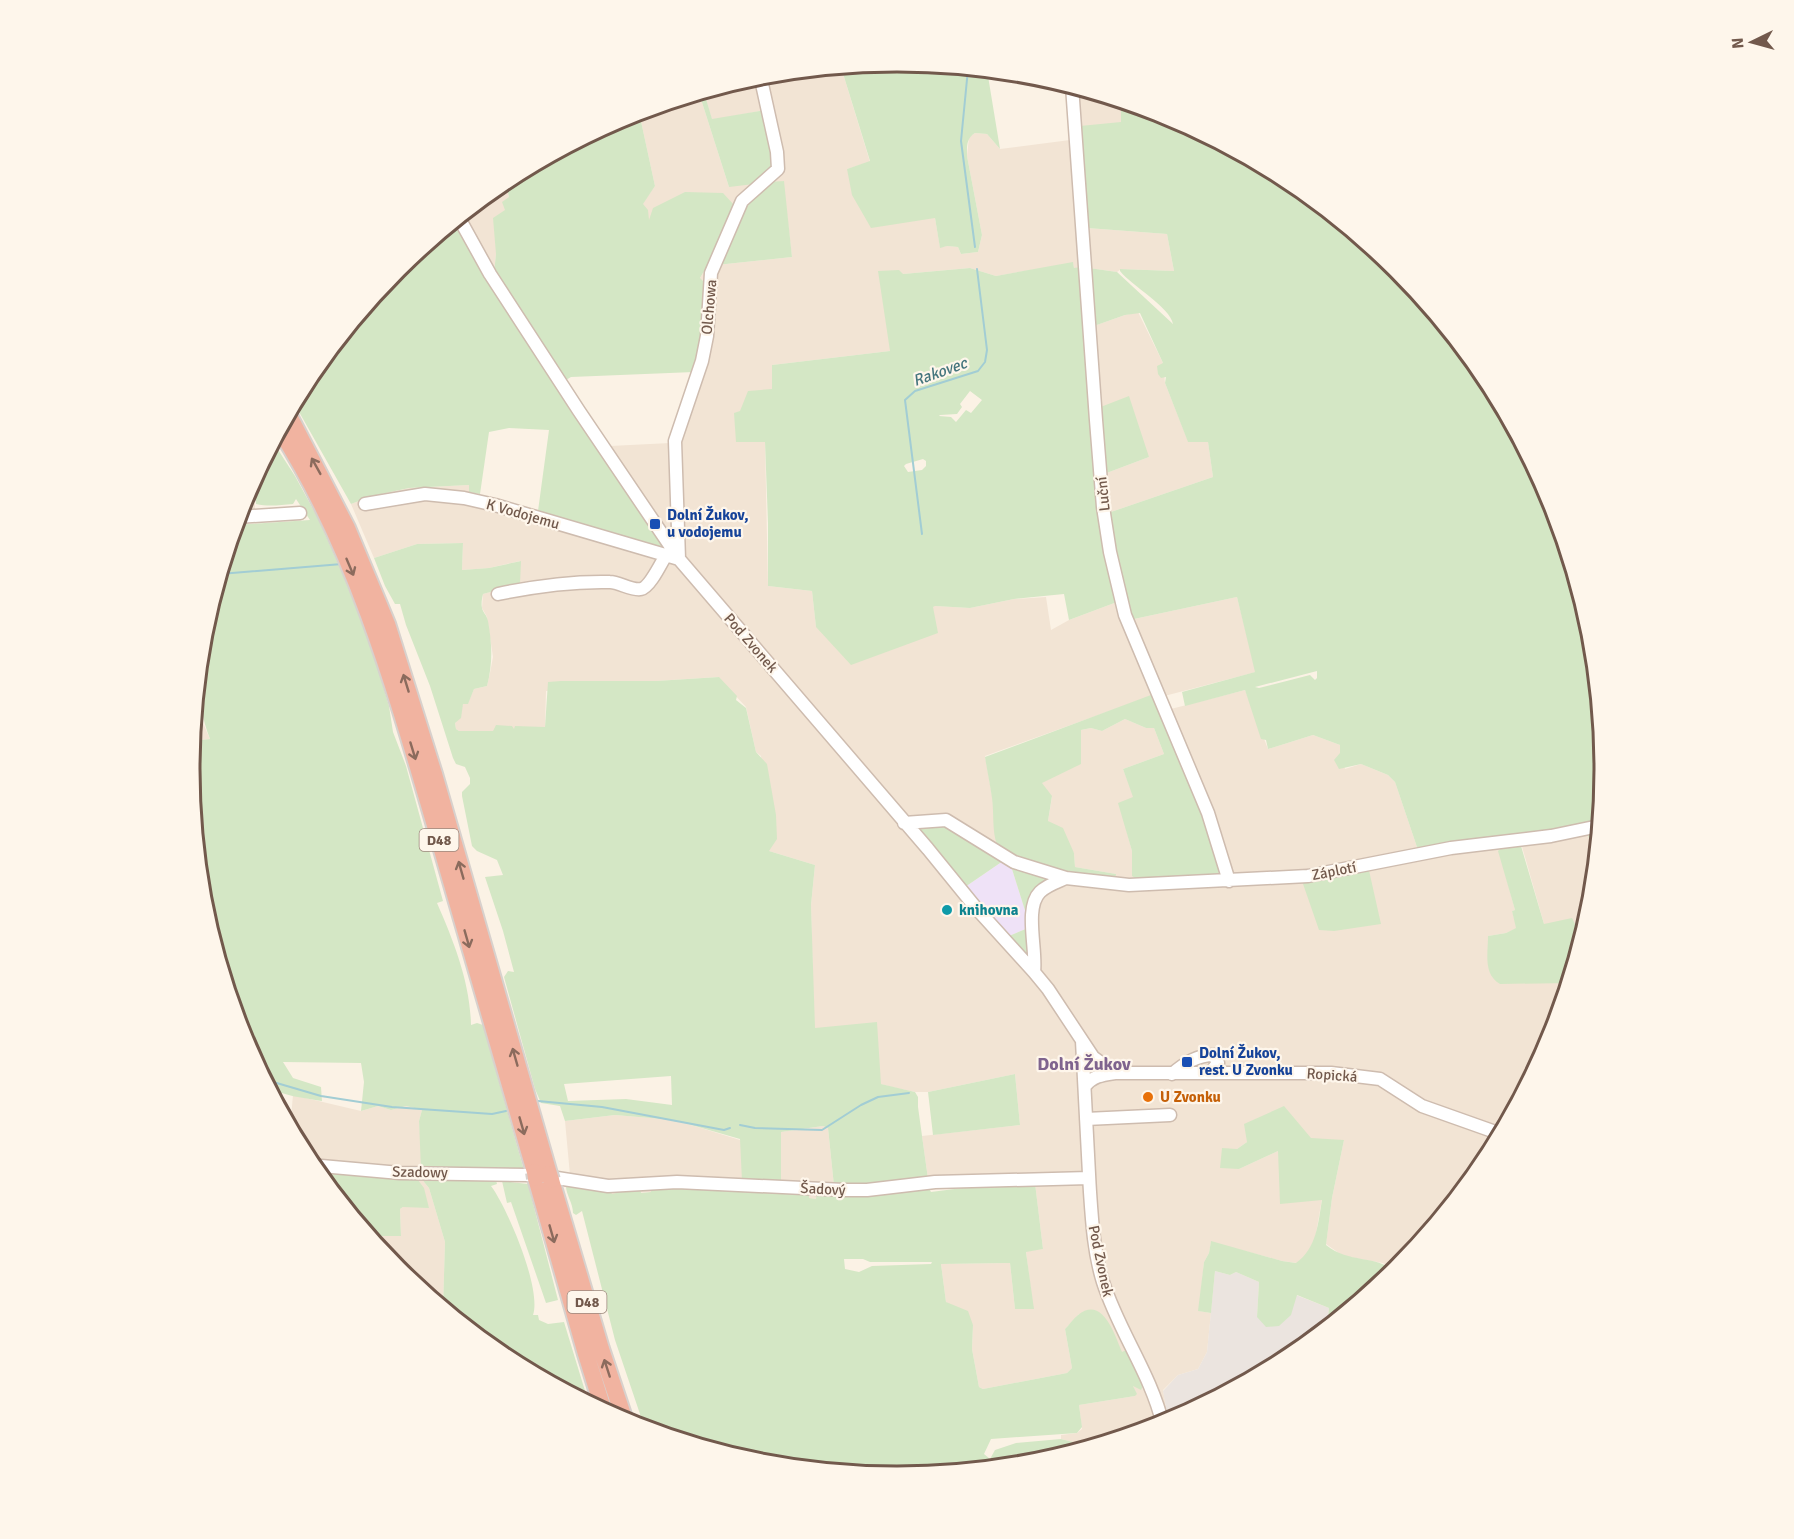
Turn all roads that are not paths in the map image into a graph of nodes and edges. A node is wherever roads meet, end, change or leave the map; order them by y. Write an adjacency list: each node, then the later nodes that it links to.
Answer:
1 (762, 85): 10 (street, Olchowa)
2 (1073, 95): 15 (street, Luční)
3 (462, 224): 10 (street, Pod Zvonek)
4 (292, 423): 26 (highway, D48, one-way to 4)
5 (284, 437): 26 (highway, D48, one-way to 26)
6 (365, 504): 9 (street, K Vodojemu)
7 (300, 513): 8 (street)
8 (248, 516)
9 (666, 555): 10 (street, K Vodojemu); 11 (street)
10 (679, 559): 12 (street, Pod Zvonek)
11 (498, 594)
12 (904, 823): 14 (street, Záplotí); 16 (street, Pod Zvonek)
13 (1592, 827): 15 (street, Záplotí)
14 (1066, 878): 15 (street, Záplotí); 16 (street)
15 (1229, 881)
16 (1034, 972): 17 (street, Pod Zvonek)
17 (1082, 1041): 19 (street, Pod Zvonek); 21 (street, Pod Zvonek)
18 (1211, 1072): 20 (street, Ropická); 20 (street); 24 (street, Ropická)
19 (1115, 1073): 20 (street, Ropická); 21 (street)
20 (1172, 1074)
21 (1084, 1086): 23 (street, Pod Zvonek)
22 (1170, 1115): 23 (street)
23 (1086, 1119): 27 (street, Pod Zvonek)
24 (1493, 1131)
25 (324, 1166): 26 (street, Szadowy)
26 (543, 1176): 27 (street, Šadový); 28 (highway, D48, one-way to 28); 29 (highway, D48, one-way to 26)
27 (1089, 1178): 30 (street, Pod Zvonek)
28 (600, 1400)
29 (621, 1410)
30 (1160, 1415)

